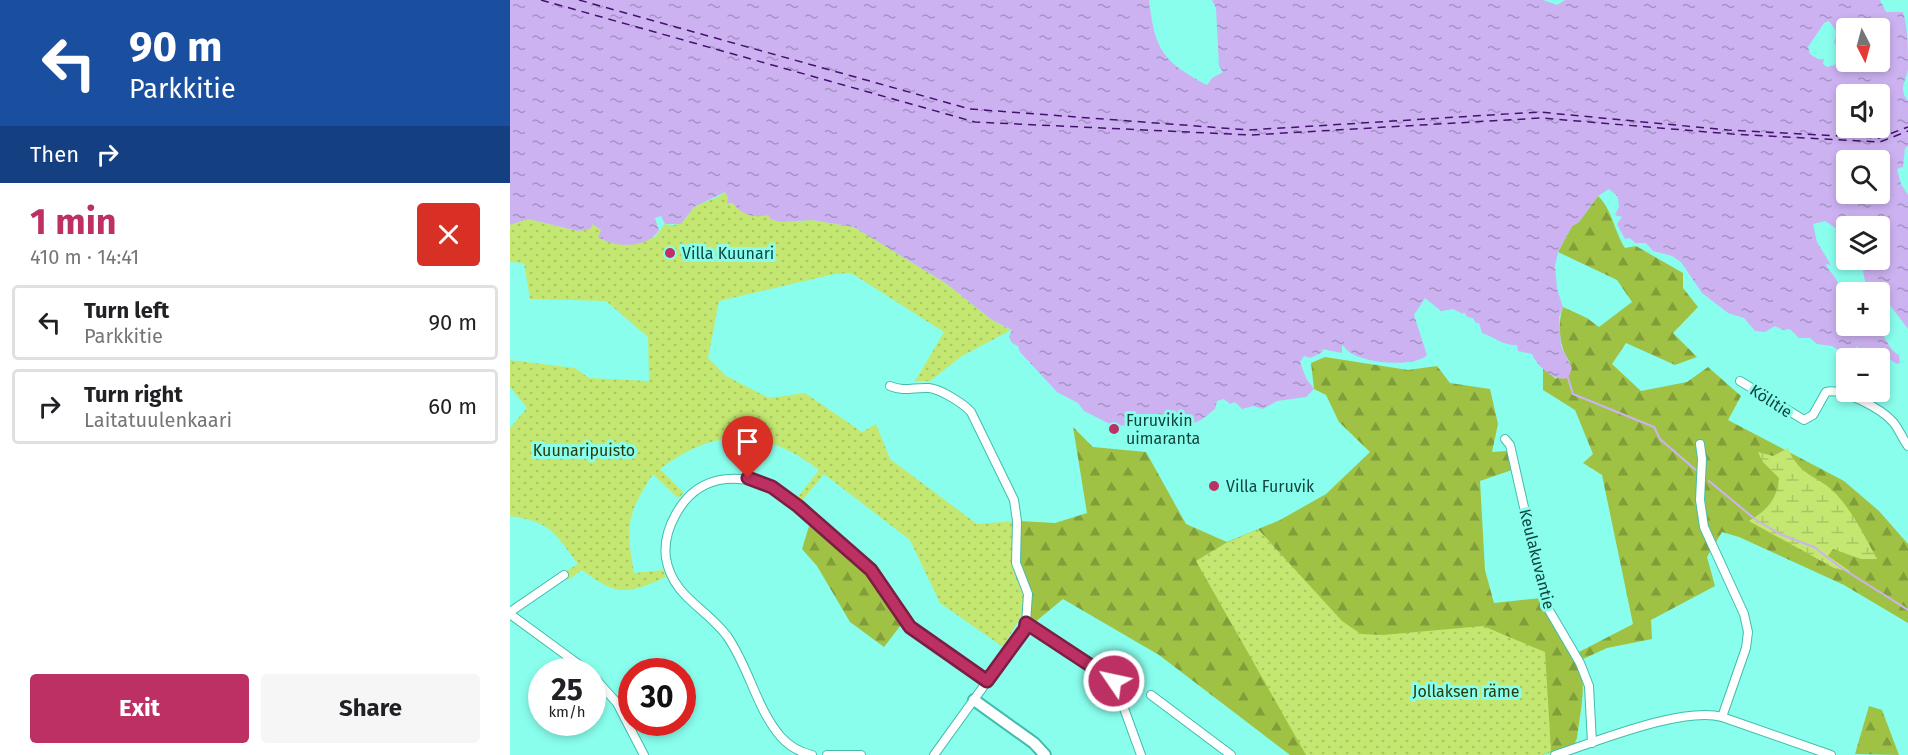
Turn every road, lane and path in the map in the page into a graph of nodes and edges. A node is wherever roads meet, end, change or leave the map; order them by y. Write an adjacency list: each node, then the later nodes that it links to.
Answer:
1 (1740, 381): 5 (street, Kölitie)
2 (890, 386): 8 (street)
3 (1505, 439): 15 (street, Keulakuvantie)
4 (1700, 444): 14 (street)
5 (1908, 446)
6 (564, 575): 7 (street)
7 (510, 613): 9 (street)
8 (1026, 623): 10 (street); 22 (street)
9 (570, 658)
10 (987, 681): 13 (street); 17 (street)
11 (606, 691): 16 (street)
12 (1151, 695): 23 (street)
13 (975, 700): 20 (street); 21 (street)
14 (1722, 717): 15 (street); 25 (street)
15 (1592, 743): 24 (street)
16 (644, 755)
17 (812, 755)
18 (826, 755): 19 (street)
19 (861, 755)
20 (934, 755)
21 (1045, 755)
22 (1141, 755)
23 (1231, 755)
24 (1555, 755)
25 (1831, 755)

